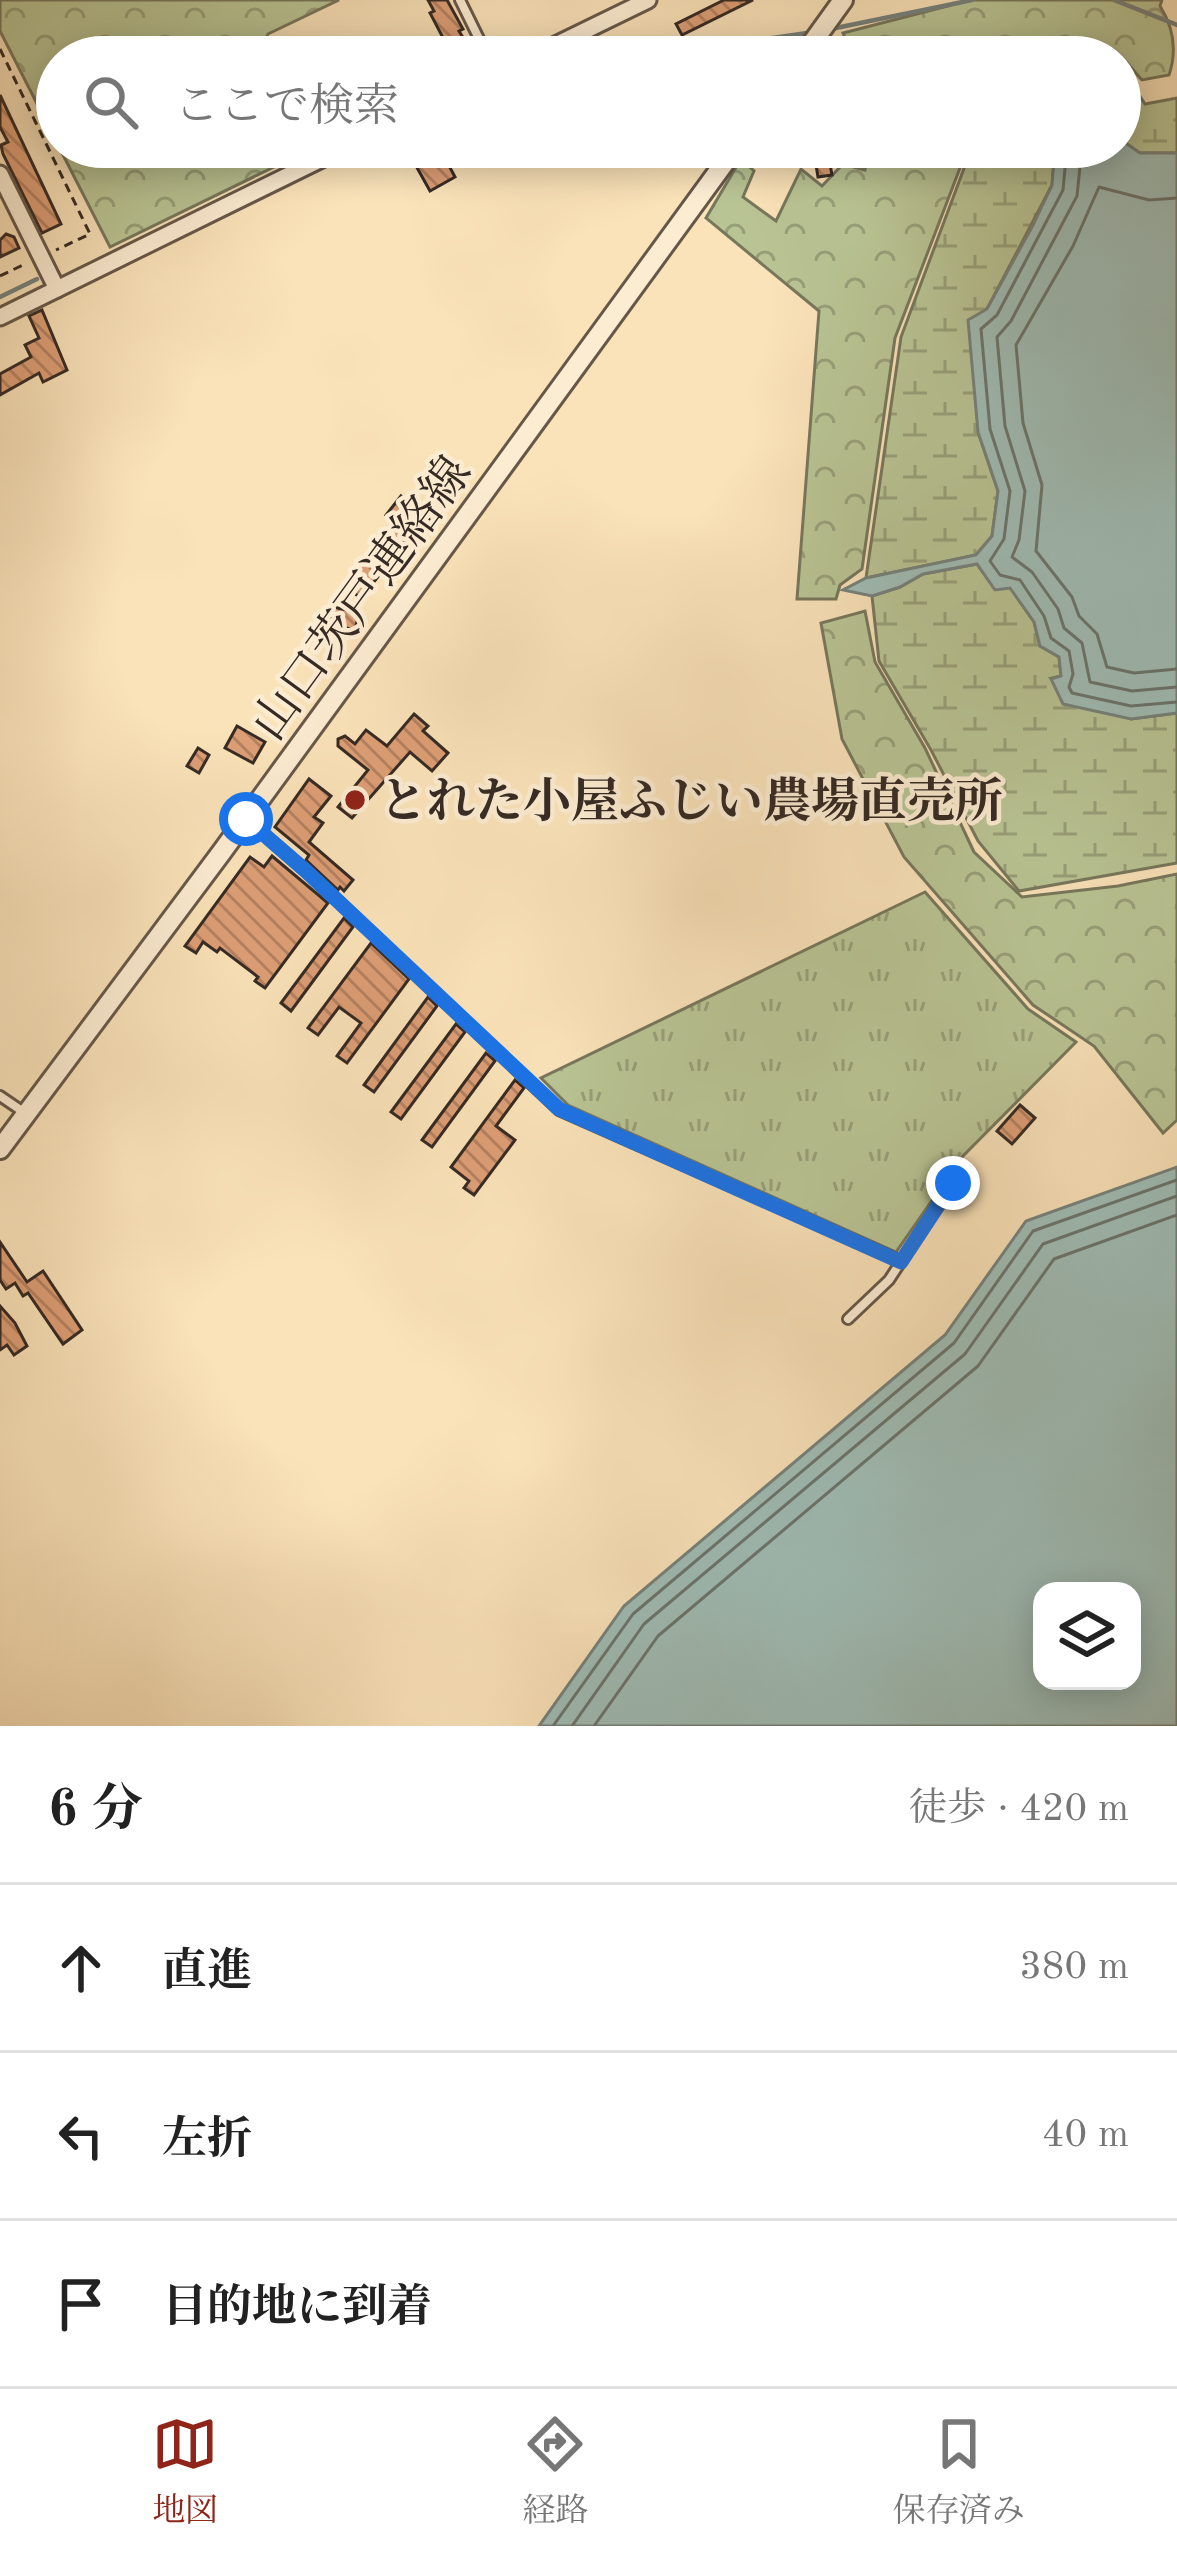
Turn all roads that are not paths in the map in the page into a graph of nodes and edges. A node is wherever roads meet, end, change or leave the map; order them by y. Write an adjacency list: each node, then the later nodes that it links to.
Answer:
1 (460, 0): 4 (lane)
2 (648, 0): 5 (street)
3 (843, 0): 6 (street)
4 (478, 36)
5 (574, 36)
6 (818, 36)
7 (303, 168): 12 (street)
8 (721, 168): 14 (street, 山口茨戸連絡線)
9 (0, 174): 10 (street)
10 (19, 211): 11 (street); 12 (street)
11 (0, 220)
12 (57, 289): 13 (street)
13 (0, 317)
14 (246, 819): 16 (street, 山口茨戸連絡線); 19 (lane)
15 (0, 1096): 16 (lane)
16 (27, 1114): 17 (street, 山口茨戸連絡線)
17 (0, 1149)
18 (953, 1183): 19 (lane)
19 (901, 1262): 20 (lane)
20 (848, 1319)

